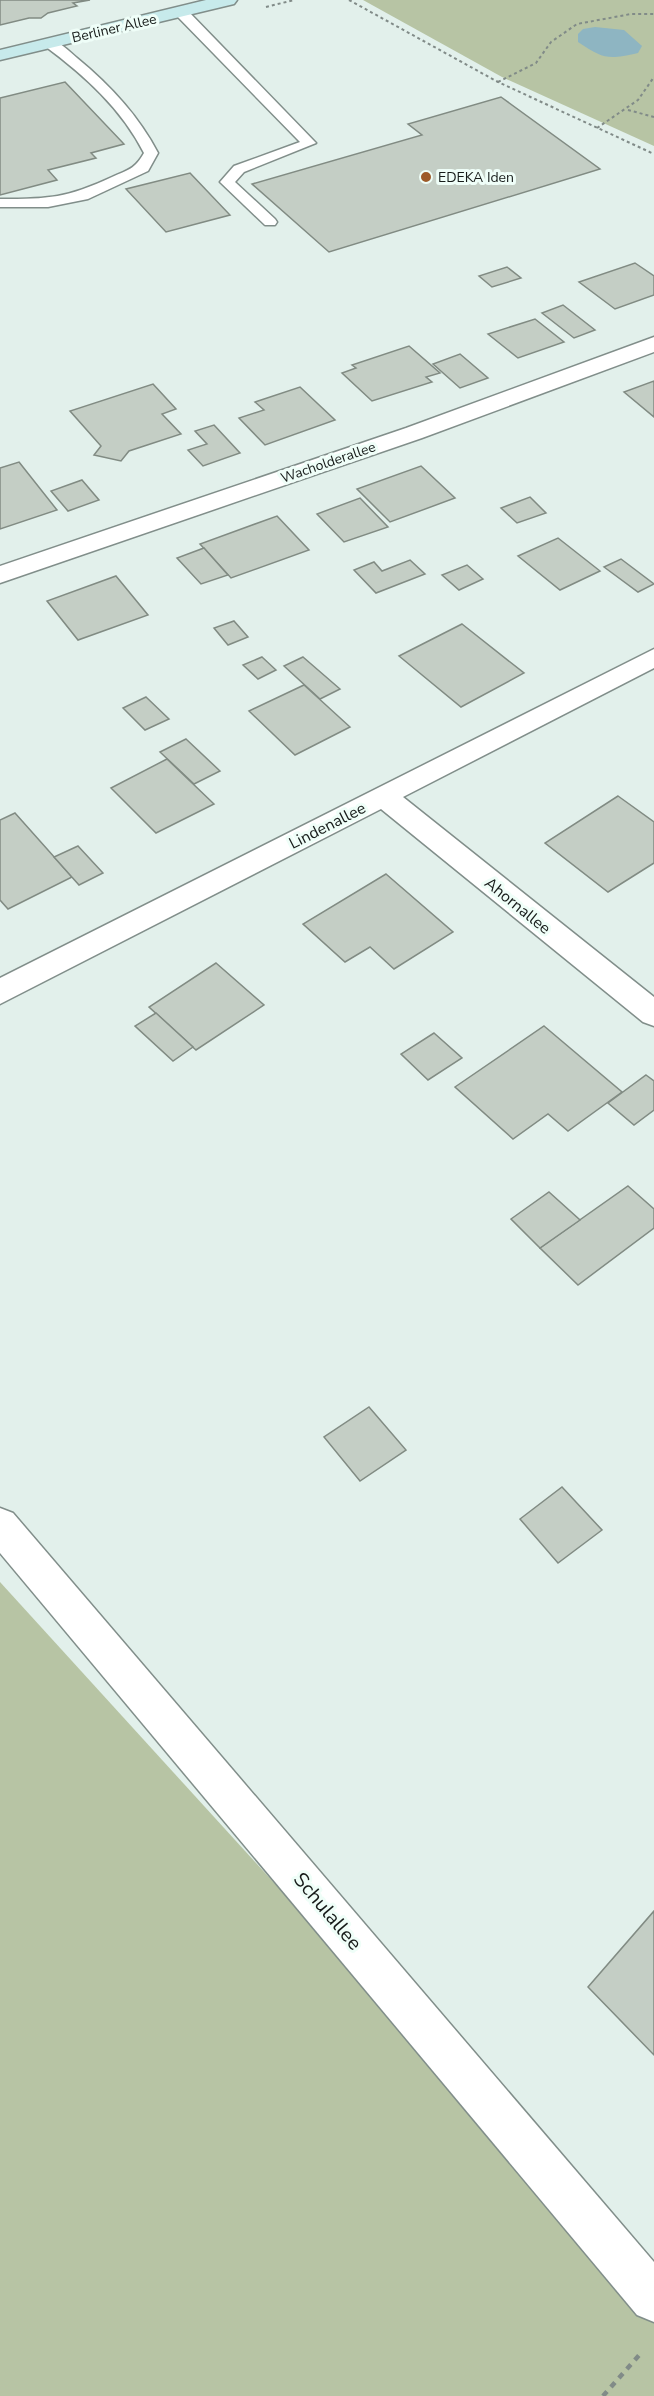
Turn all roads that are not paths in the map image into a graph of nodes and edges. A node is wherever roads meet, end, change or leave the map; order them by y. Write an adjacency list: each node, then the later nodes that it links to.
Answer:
1 (217, 1): 2 (main road, Berliner Allee)
2 (182, 12): 3 (main road, Berliner Allee); 6 (lane)
3 (50, 43): 4 (main road, Berliner Allee); 5 (lane)
4 (0, 55)
5 (0, 203)
6 (270, 222)
7 (654, 344): 8 (street, Wacholderallee)
8 (0, 575)
9 (654, 657): 10 (street, Lindenallee)
10 (383, 796): 11 (street, Lindenallee); 12 (street, Ahornallee)
11 (0, 992)
12 (654, 1014)
13 (0, 1525): 14 (street, Schulallee)
14 (654, 2298)

